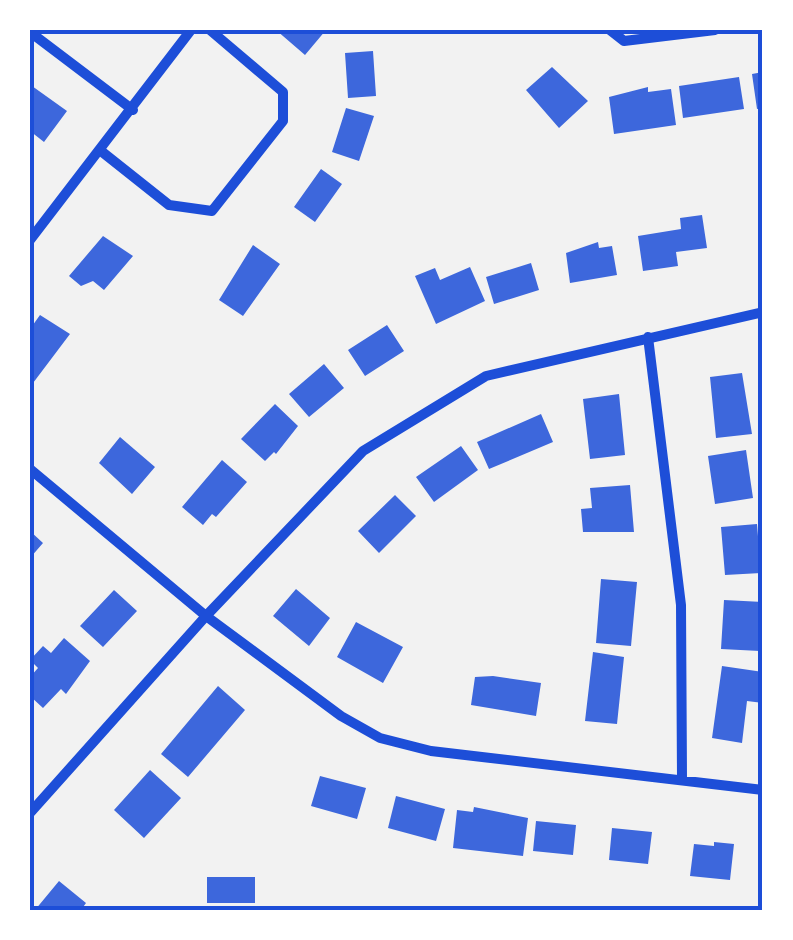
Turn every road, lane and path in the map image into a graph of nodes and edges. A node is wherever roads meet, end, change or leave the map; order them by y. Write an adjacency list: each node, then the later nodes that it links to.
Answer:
1 (191, 30): 6 (street)
2 (210, 30): 7 (street)
3 (610, 30): 4 (street)
4 (715, 30)
5 (30, 32): 6 (street)
6 (133, 110): 7 (street)
7 (101, 151): 8 (street)
8 (30, 240)
9 (763, 312): 10 (street)
10 (648, 337): 12 (street); 13 (street)
11 (30, 469): 12 (street)
12 (206, 616): 13 (street); 15 (street)
13 (682, 778): 14 (street)
14 (763, 790)
15 (30, 813)

